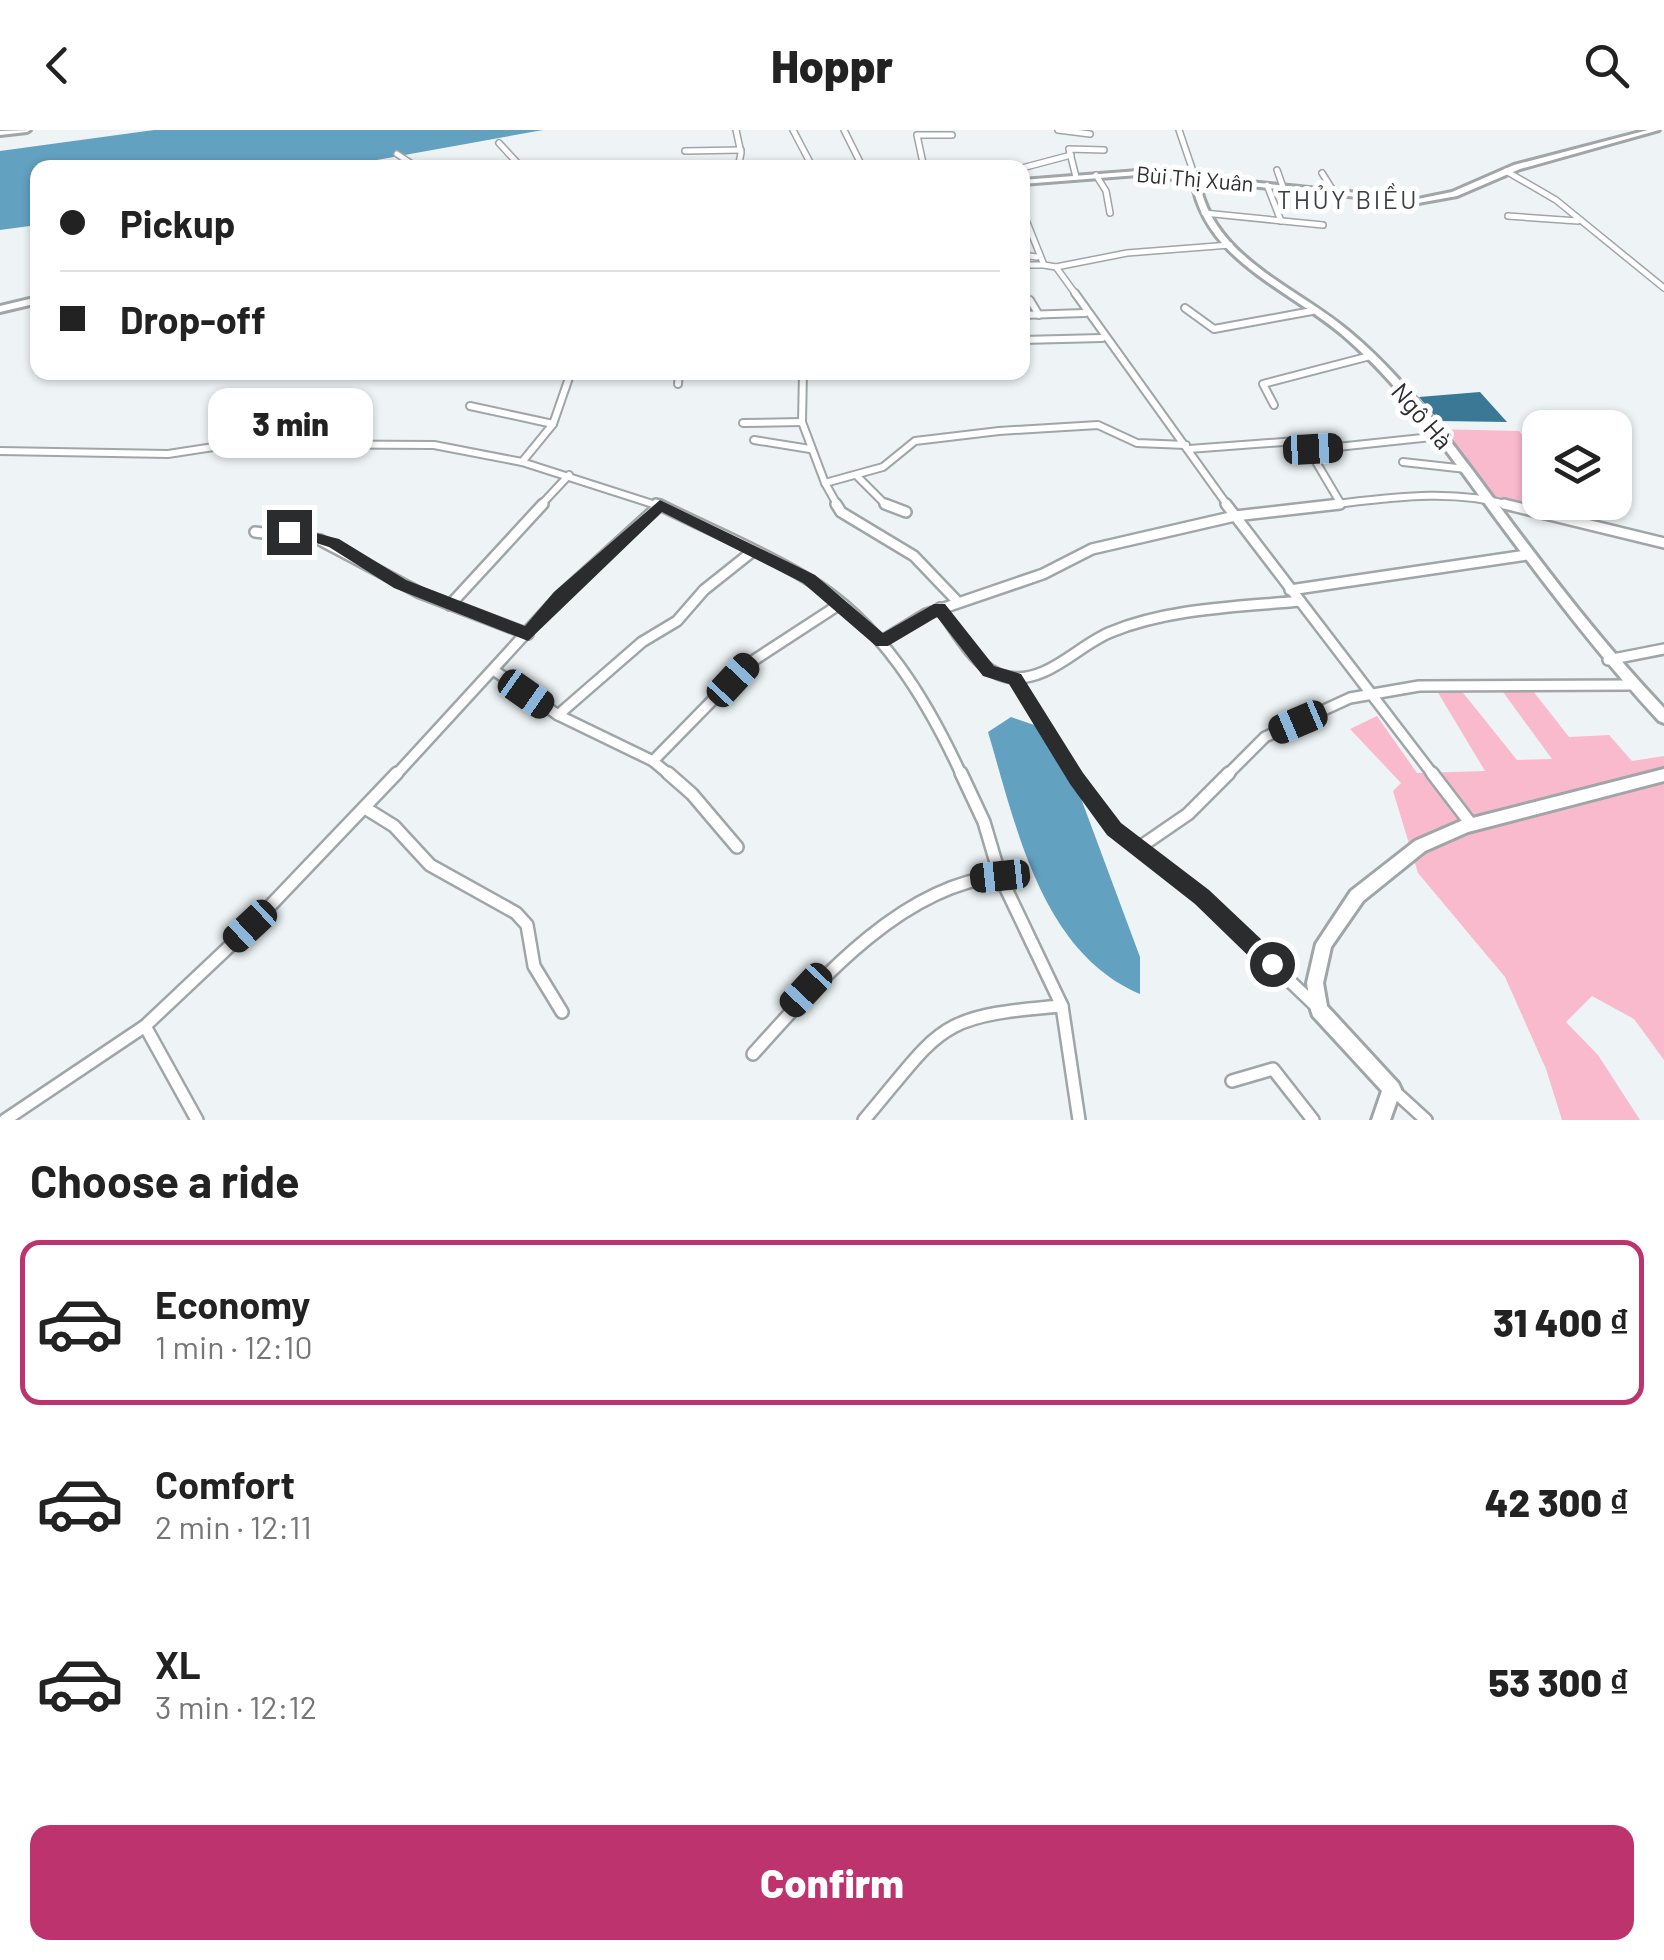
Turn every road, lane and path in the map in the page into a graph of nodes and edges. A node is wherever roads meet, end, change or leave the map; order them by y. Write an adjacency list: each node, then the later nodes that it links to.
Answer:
1 (27, 130): 8 (street)
2 (736, 130): 12 (street)
3 (793, 130): 20 (street)
4 (844, 130): 21 (street)
5 (1058, 130): 9 (street)
6 (1179, 130): 29 (street, Ngô Hà)
7 (1656, 130): 25 (street, Bùi Thị Xuân)
8 (0, 133)
9 (1090, 134)
10 (952, 135): 22 (street)
11 (499, 142): 18 (street)
12 (741, 150): 14 (street); 19 (street)
13 (1104, 150): 16 (street)
14 (685, 151)
15 (397, 154): 17 (street)
16 (1071, 155): 23 (street); 28 (street)
17 (406, 160)
18 (515, 160)
19 (739, 160)
20 (809, 160)
21 (859, 160)
22 (922, 160)
23 (1030, 166)
24 (1277, 170): 32 (street)
25 (1506, 171): 33 (street, Bùi Thị Xuân); 38 (street)
26 (1322, 173): 33 (street)
27 (1096, 175): 28 (street, Bùi Thị Xuân); 29 (street, Bùi Thị Xuân); 34 (street)
28 (1076, 177): 30 (street, Bùi Thị Xuân)
29 (1195, 178): 31 (street, Bùi Thị Xuân); 35 (street, Ngô Hà)
30 (1030, 181)
31 (1267, 185): 32 (street, Bùi Thị Xuân); 37 (street)
32 (1283, 186): 33 (street, Bùi Thị Xuân)
33 (1334, 192)
34 (1110, 213)
35 (1204, 213): 37 (street); 41 (street, Ngô Hà)
36 (1508, 216): 38 (street)
37 (1281, 221): 39 (street)
38 (1581, 222): 47 (street)
39 (1323, 224)
40 (1030, 234): 43 (street)
41 (1230, 245): 46 (street); 52 (street, Ngô Hà)
42 (1030, 256): 43 (street)
43 (1038, 257): 45 (street)
44 (1030, 266): 45 (street)
45 (1044, 266): 46 (street)
46 (1056, 267): 53 (street)
47 (1664, 288)
48 (1030, 300): 55 (street)
49 (30, 302): 51 (street)
50 (1185, 308): 52 (street)
51 (0, 309)
52 (1312, 310): 58 (street, Ngô Hà)
53 (1084, 313): 55 (street); 56 (street)
54 (1030, 315): 55 (street)
55 (1039, 315)
56 (1102, 338): 57 (street); 70 (street)
57 (1030, 340)
58 (1370, 356): 63 (street); 68 (street, Ngô Hà)
59 (568, 380): 67 (street)
60 (678, 380): 62 (street)
61 (803, 380): 65 (street)
62 (678, 384)
63 (1274, 405)
64 (470, 406): 67 (street)
65 (802, 422): 66 (street); 71 (street)
66 (742, 423)
67 (552, 424): 74 (street)
68 (1442, 436): 73 (street); 76 (street, Ngô Hà)
69 (754, 440): 71 (street)
70 (1188, 447): 73 (street); 78 (street); 84 (street)
71 (810, 449): 79 (street)
72 (0, 451): 74 (street)
73 (1309, 454): 81 (street)
74 (522, 462): 77 (street)
75 (1403, 462): 76 (street)
76 (1466, 469): 80 (street, Ngô Hà)
77 (569, 475): 82 (street); 93 (street)
78 (858, 478): 79 (street); 83 (street)
79 (825, 483): 91 (street)
80 (1488, 498): 81 (street); 86 (street); 88 (street, Ngô Hà)
81 (1341, 504): 84 (street)
82 (660, 505): 87 (street); 95 (street)
83 (906, 512)
84 (1235, 516): 89 (street); 91 (street)
85 (256, 532): 93 (street)
86 (1664, 543)
87 (752, 552): 92 (street); 103 (street)
88 (1527, 555): 89 (street); 98 (street, Ngô Hà)
89 (1290, 590): 90 (street)
90 (1300, 600): 100 (street); 102 (street)
91 (957, 601): 94 (street)
92 (840, 604): 96 (street); 105 (street)
93 (450, 605): 95 (street)
94 (940, 608): 96 (street); 100 (street)
95 (528, 634): 99 (street)
96 (882, 641): 111 (street)
97 (1664, 649): 98 (street)
98 (1608, 660): 101 (street, Ngô Hà)
99 (495, 671): 103 (street); 107 (street)
100 (1015, 678): 110 (street)
101 (1632, 686): 102 (street); 104 (street, Ngô Hà)
102 (1370, 693): 108 (street); 110 (street)
103 (558, 716): 105 (street)
104 (1664, 717)
105 (653, 761): 109 (street)
106 (1664, 776): 108 (street)
107 (365, 808): 114 (street); 115 (street)
108 (1471, 824): 113 (street)
109 (737, 847)
110 (1140, 848): 113 (street)
111 (1000, 876): 112 (street); 116 (street)
112 (1062, 1006): 121 (street); 122 (street)
113 (1320, 1010): 118 (street)
114 (562, 1012)
115 (145, 1026): 119 (street); 120 (street)
116 (753, 1054)
117 (1232, 1081): 123 (street)
118 (1392, 1089): 124 (street); 125 (street)
119 (5, 1120)
120 (198, 1120)
121 (864, 1120)
122 (1079, 1120)
123 (1313, 1120)
124 (1382, 1120)
125 (1426, 1120)

